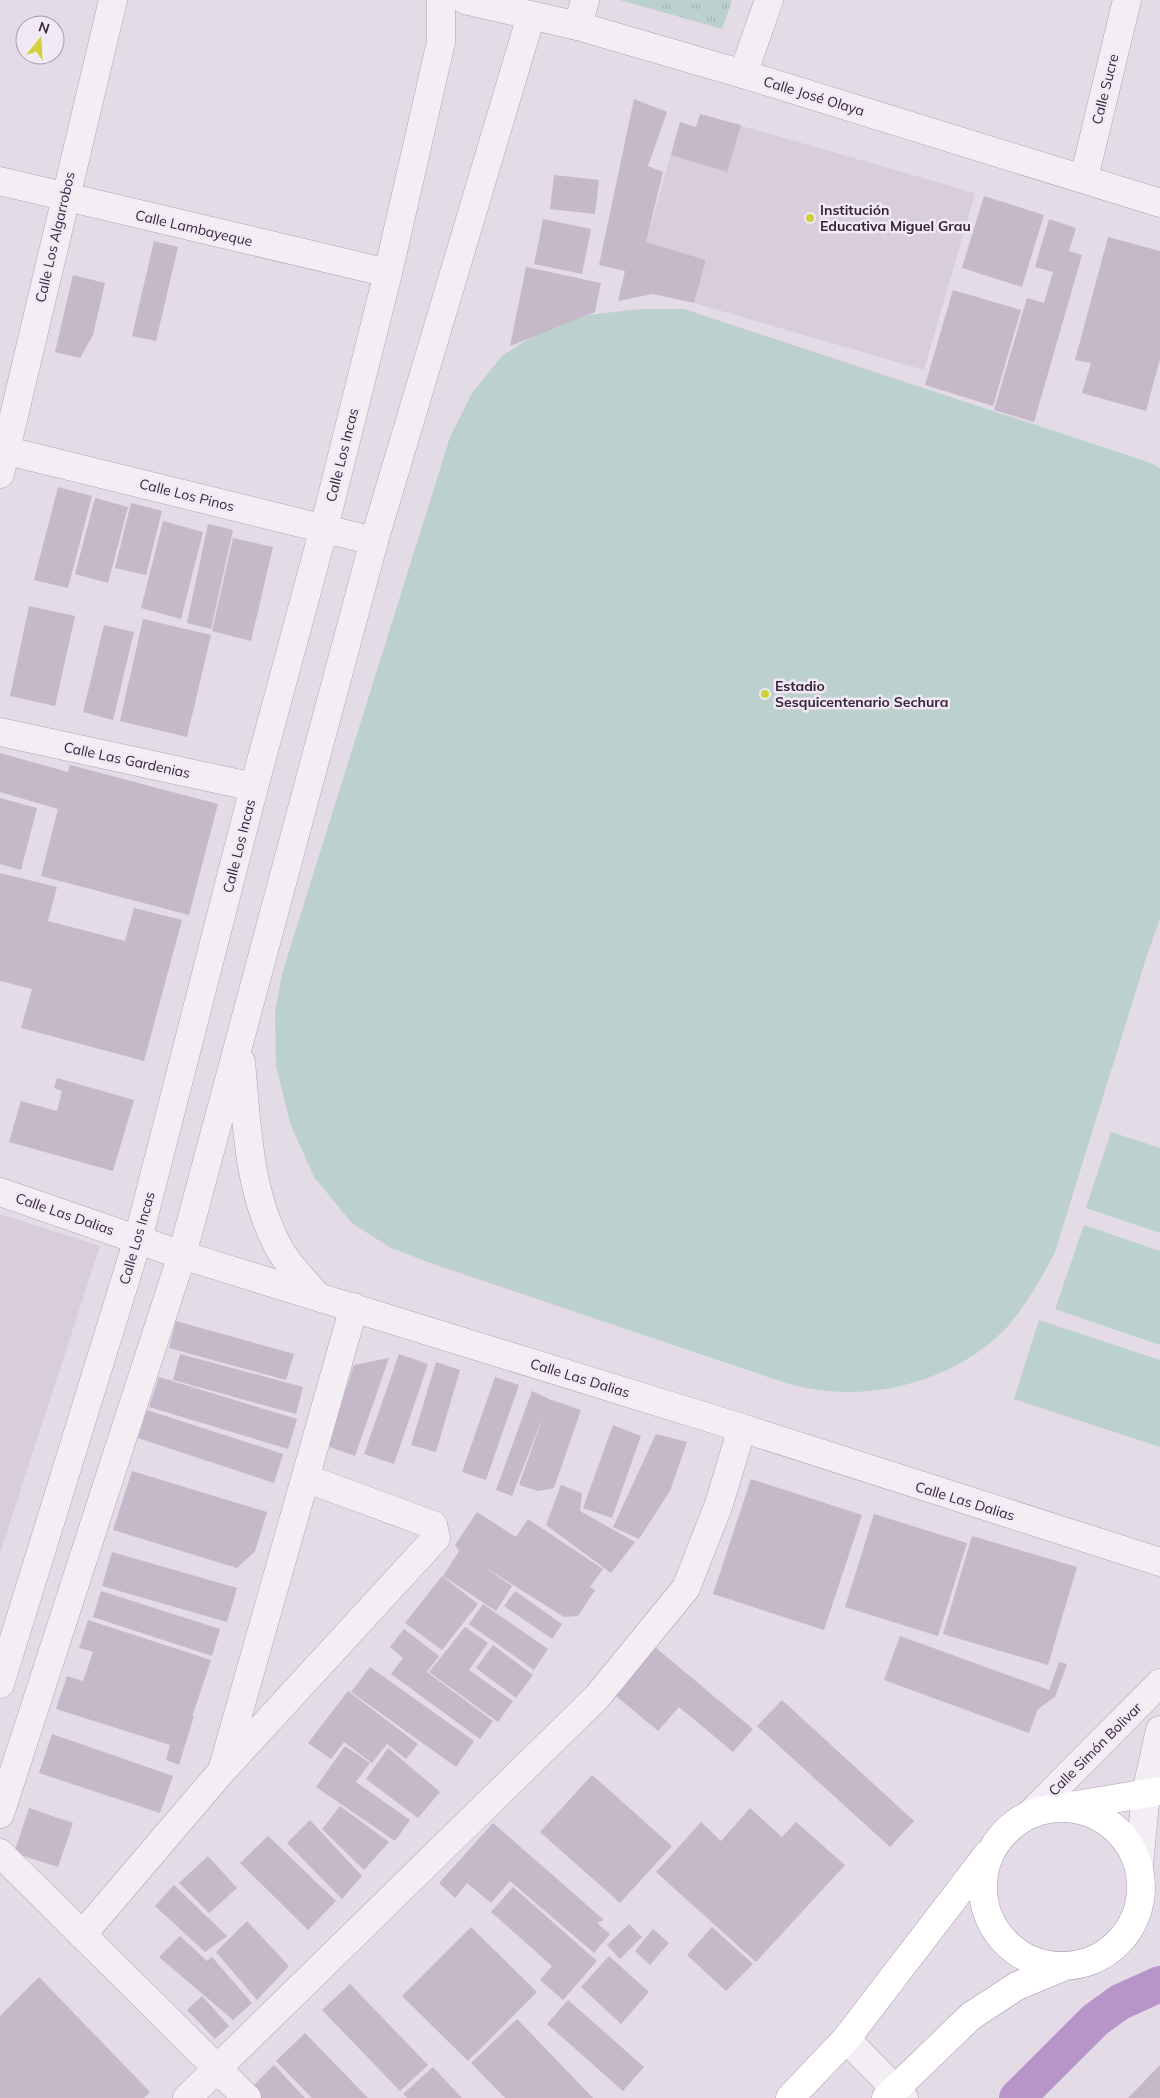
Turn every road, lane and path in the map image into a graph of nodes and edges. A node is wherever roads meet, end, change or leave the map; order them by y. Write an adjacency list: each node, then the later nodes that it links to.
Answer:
1 (112, 0): 12 (street, Calle Los Algarrobos)
2 (441, 0): 14 (street, Calle Los Incas)
3 (465, 0): 7 (street, Calle José Olaya)
4 (586, 0): 8 (street)
5 (769, 0): 9 (street)
6 (1127, 0): 10 (street, Calle Sucre)
7 (530, 16): 8 (street, Calle José Olaya); 17 (street)
8 (578, 26): 9 (street, Calle José Olaya)
9 (744, 74): 10 (street, Calle José Olaya)
10 (1084, 178): 13 (street, Calle José Olaya)
11 (0, 181): 12 (street, Calle Lambayeque)
12 (64, 198): 14 (street, Calle Lambayeque); 15 (street, Calle Los Algarrobos)
13 (1160, 202)
14 (388, 273): 16 (street, Calle Los Incas)
15 (2, 458): 16 (street, Calle Los Pinos)
16 (324, 528): 17 (street, Calle Los Pinos); 19 (street, Calle Los Incas)
17 (374, 541): 20 (street)
18 (0, 732): 19 (street, Calle Las Gardenias)
19 (254, 787): 22 (street, Calle Los Incas)
20 (239, 1045): 23 (street); 24 (street)
21 (0, 1192): 22 (street, Calle Las Dalias)
22 (138, 1239): 23 (street, Calle Las Dalias); 30 (street, Calle Los Incas)
23 (182, 1256): 24 (street, Calle Las Dalias); 35 (street)
24 (317, 1296): 25 (street, Calle Las Dalias)
25 (354, 1307): 26 (street, Calle Las Dalias); 27 (street)
26 (742, 1428): 28 (street, Calle Las Dalias); 44 (street)
27 (306, 1478): 32 (street); 32 (street)
28 (1160, 1562)
29 (1160, 1683): 36 (street, Calle Simón Bolivar)
30 (0, 1684)
31 (1160, 1730): 33 (street)
32 (221, 1772): 41 (street)
33 (1153, 1792): 34 (main road); 39 (street)
34 (1063, 1807): 36 (main road); 39 (main road)
35 (0, 1814)
36 (1029, 1815): 37 (main road)
37 (994, 1846): 42 (main road); 43 (main road)
38 (0, 1853): 41 (street)
39 (1139, 1865): 40 (main road)
40 (1149, 1905): 42 (main road)
41 (82, 1935): 44 (street)
42 (1065, 1966): 45 (main road)
43 (846, 2039): 45 (street); 48 (main road)
44 (217, 2068): 46 (street); 47 (street)
45 (895, 2095)
46 (187, 2098)
47 (246, 2098)
48 (790, 2098)

